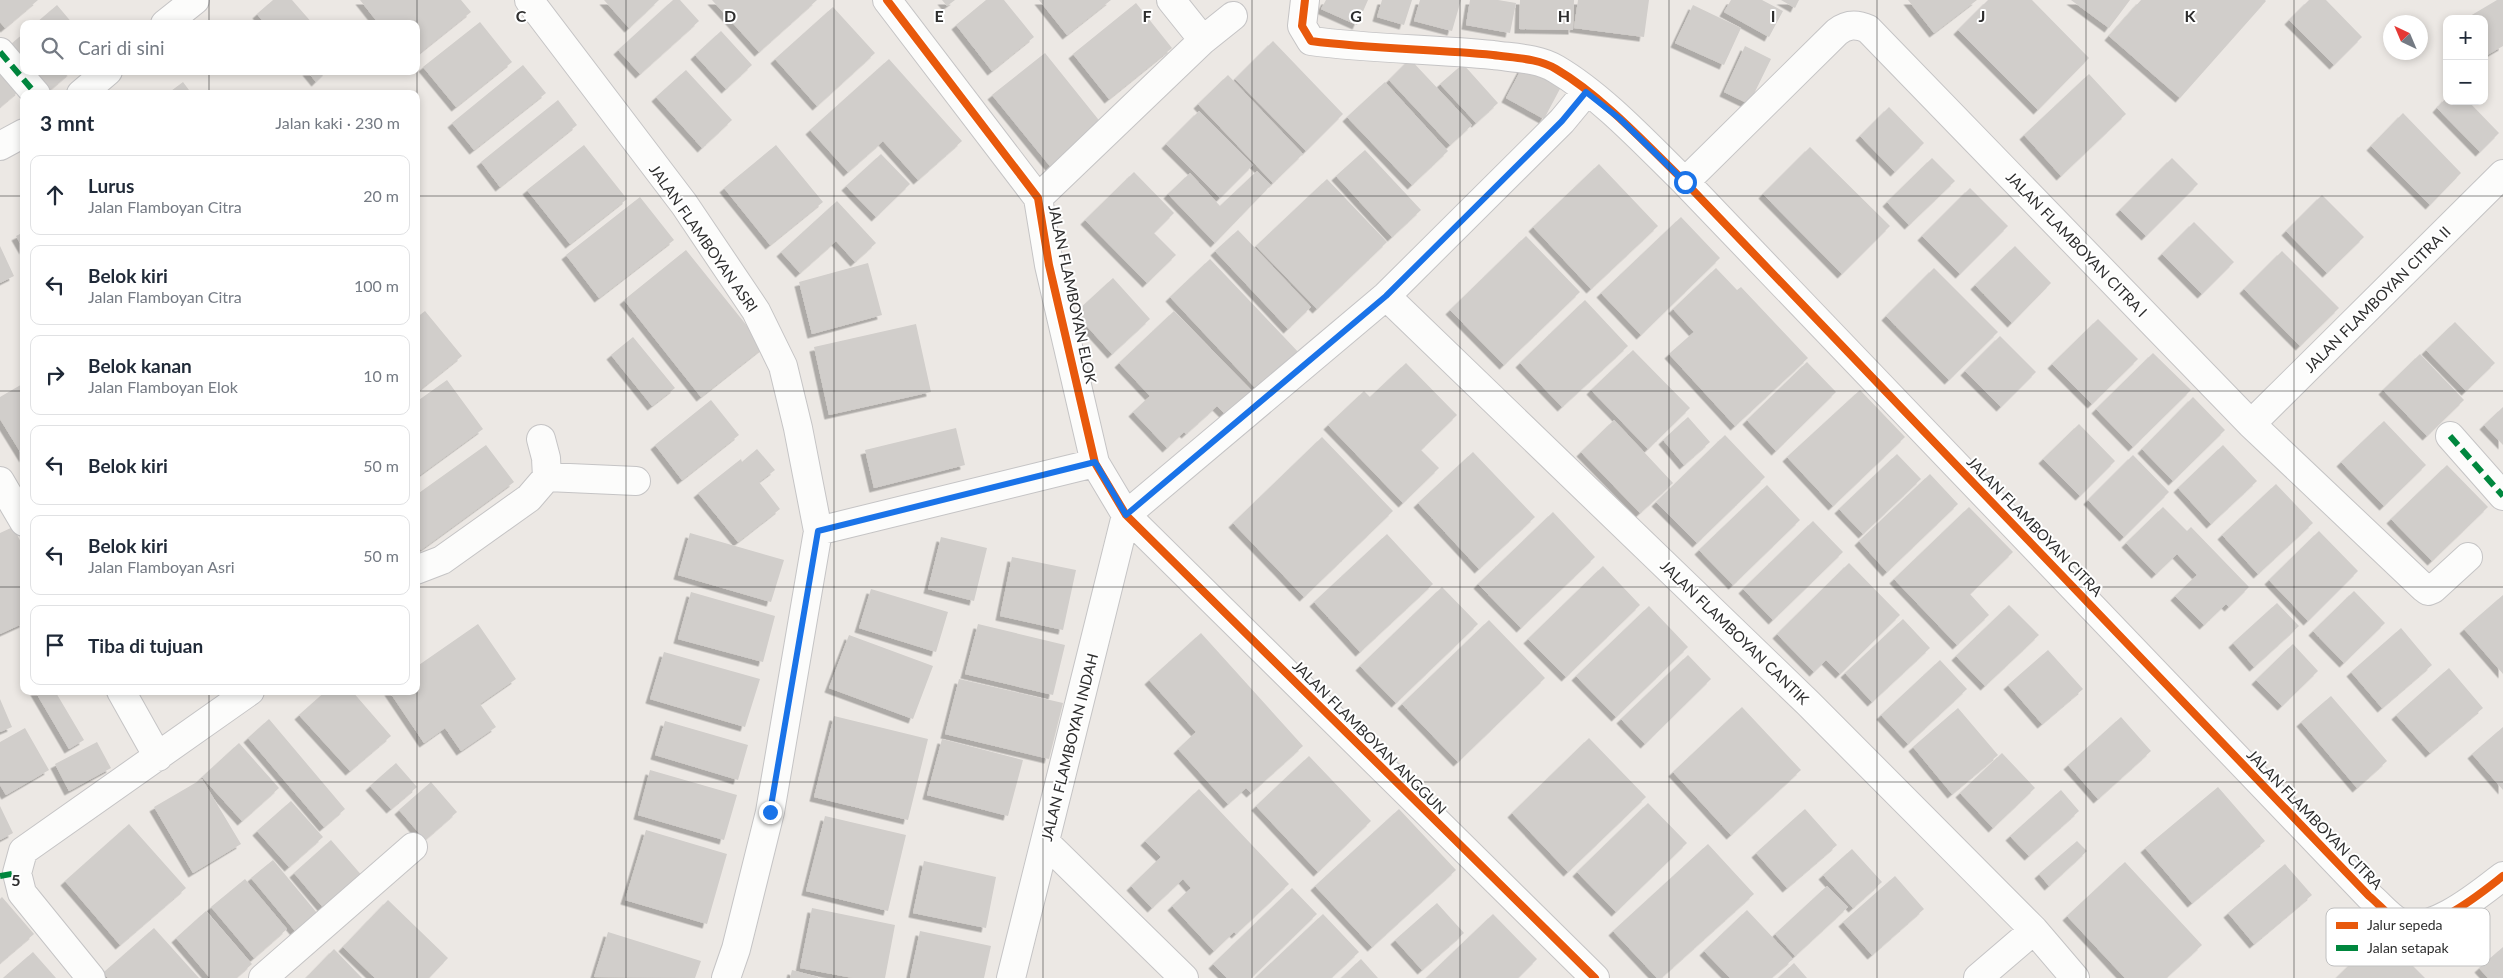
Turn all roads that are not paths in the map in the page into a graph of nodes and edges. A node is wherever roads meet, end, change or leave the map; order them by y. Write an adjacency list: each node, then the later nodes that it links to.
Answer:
1 (529, 0): 30 (street, JALAN FLAMBOYAN ASRI)
2 (887, 0): 18 (street, JALAN FLAMBOYAN ELOK)
3 (1171, 0): 8 (street)
4 (1305, 0): 13 (street, JALAN FLAMBOYAN CITRA)
5 (191, 2): 7 (street)
6 (1233, 16): 8 (street)
7 (170, 20)
8 (1203, 40): 18 (street)
9 (0, 52): 11 (street)
10 (103, 75): 12 (street)
11 (33, 90)
12 (86, 90)
13 (1586, 92): 17 (street, JALAN FLAMBOYAN CITRA); 19 (street)
14 (20, 135): 15 (street)
15 (0, 146)
16 (2503, 174): 20 (street, JALAN FLAMBOYAN CITRA II)
17 (1685, 182): 20 (street, JALAN FLAMBOYAN CITRA I); 40 (street, JALAN FLAMBOYAN CITRA)
18 (1038, 198): 23 (street, JALAN FLAMBOYAN ELOK)
19 (1386, 296): 29 (street); 42 (street, JALAN FLAMBOYAN CANTIK)
20 (2251, 424): 31 (street, JALAN FLAMBOYAN CITRA I)
21 (2450, 436): 27 (street)
22 (541, 439): 24 (street)
23 (1095, 462): 29 (street, JALAN FLAMBOYAN ELOK); 30 (street)
24 (546, 477): 26 (street); 32 (street)
25 (0, 481): 28 (street)
26 (636, 481)
27 (2503, 496)
28 (20, 515)
29 (1126, 515): 36 (street, JALAN FLAMBOYAN INDAH); 48 (street, JALAN FLAMBOYAN ANGGUN)
30 (818, 531): 45 (street, JALAN FLAMBOYAN ASRI)
31 (2468, 557)
32 (420, 568)
33 (123, 695): 35 (street)
34 (244, 695): 35 (street)
35 (158, 757): 38 (street)
36 (1045, 842): 46 (street, JALAN FLAMBOYAN INDAH); 47 (street)
37 (413, 847): 44 (street)
38 (8, 874): 43 (street)
39 (2503, 876): 41 (street, JALAN FLAMBOYAN CITRA)
40 (2383, 908)
41 (2456, 908)
42 (2034, 930): 49 (street); 50 (street, JALAN FLAMBOYAN CANTIK)
43 (91, 978)
44 (263, 978)
45 (726, 978)
46 (1011, 978)
47 (1184, 978)
48 (1595, 978)
49 (1978, 978)
50 (2074, 978)

